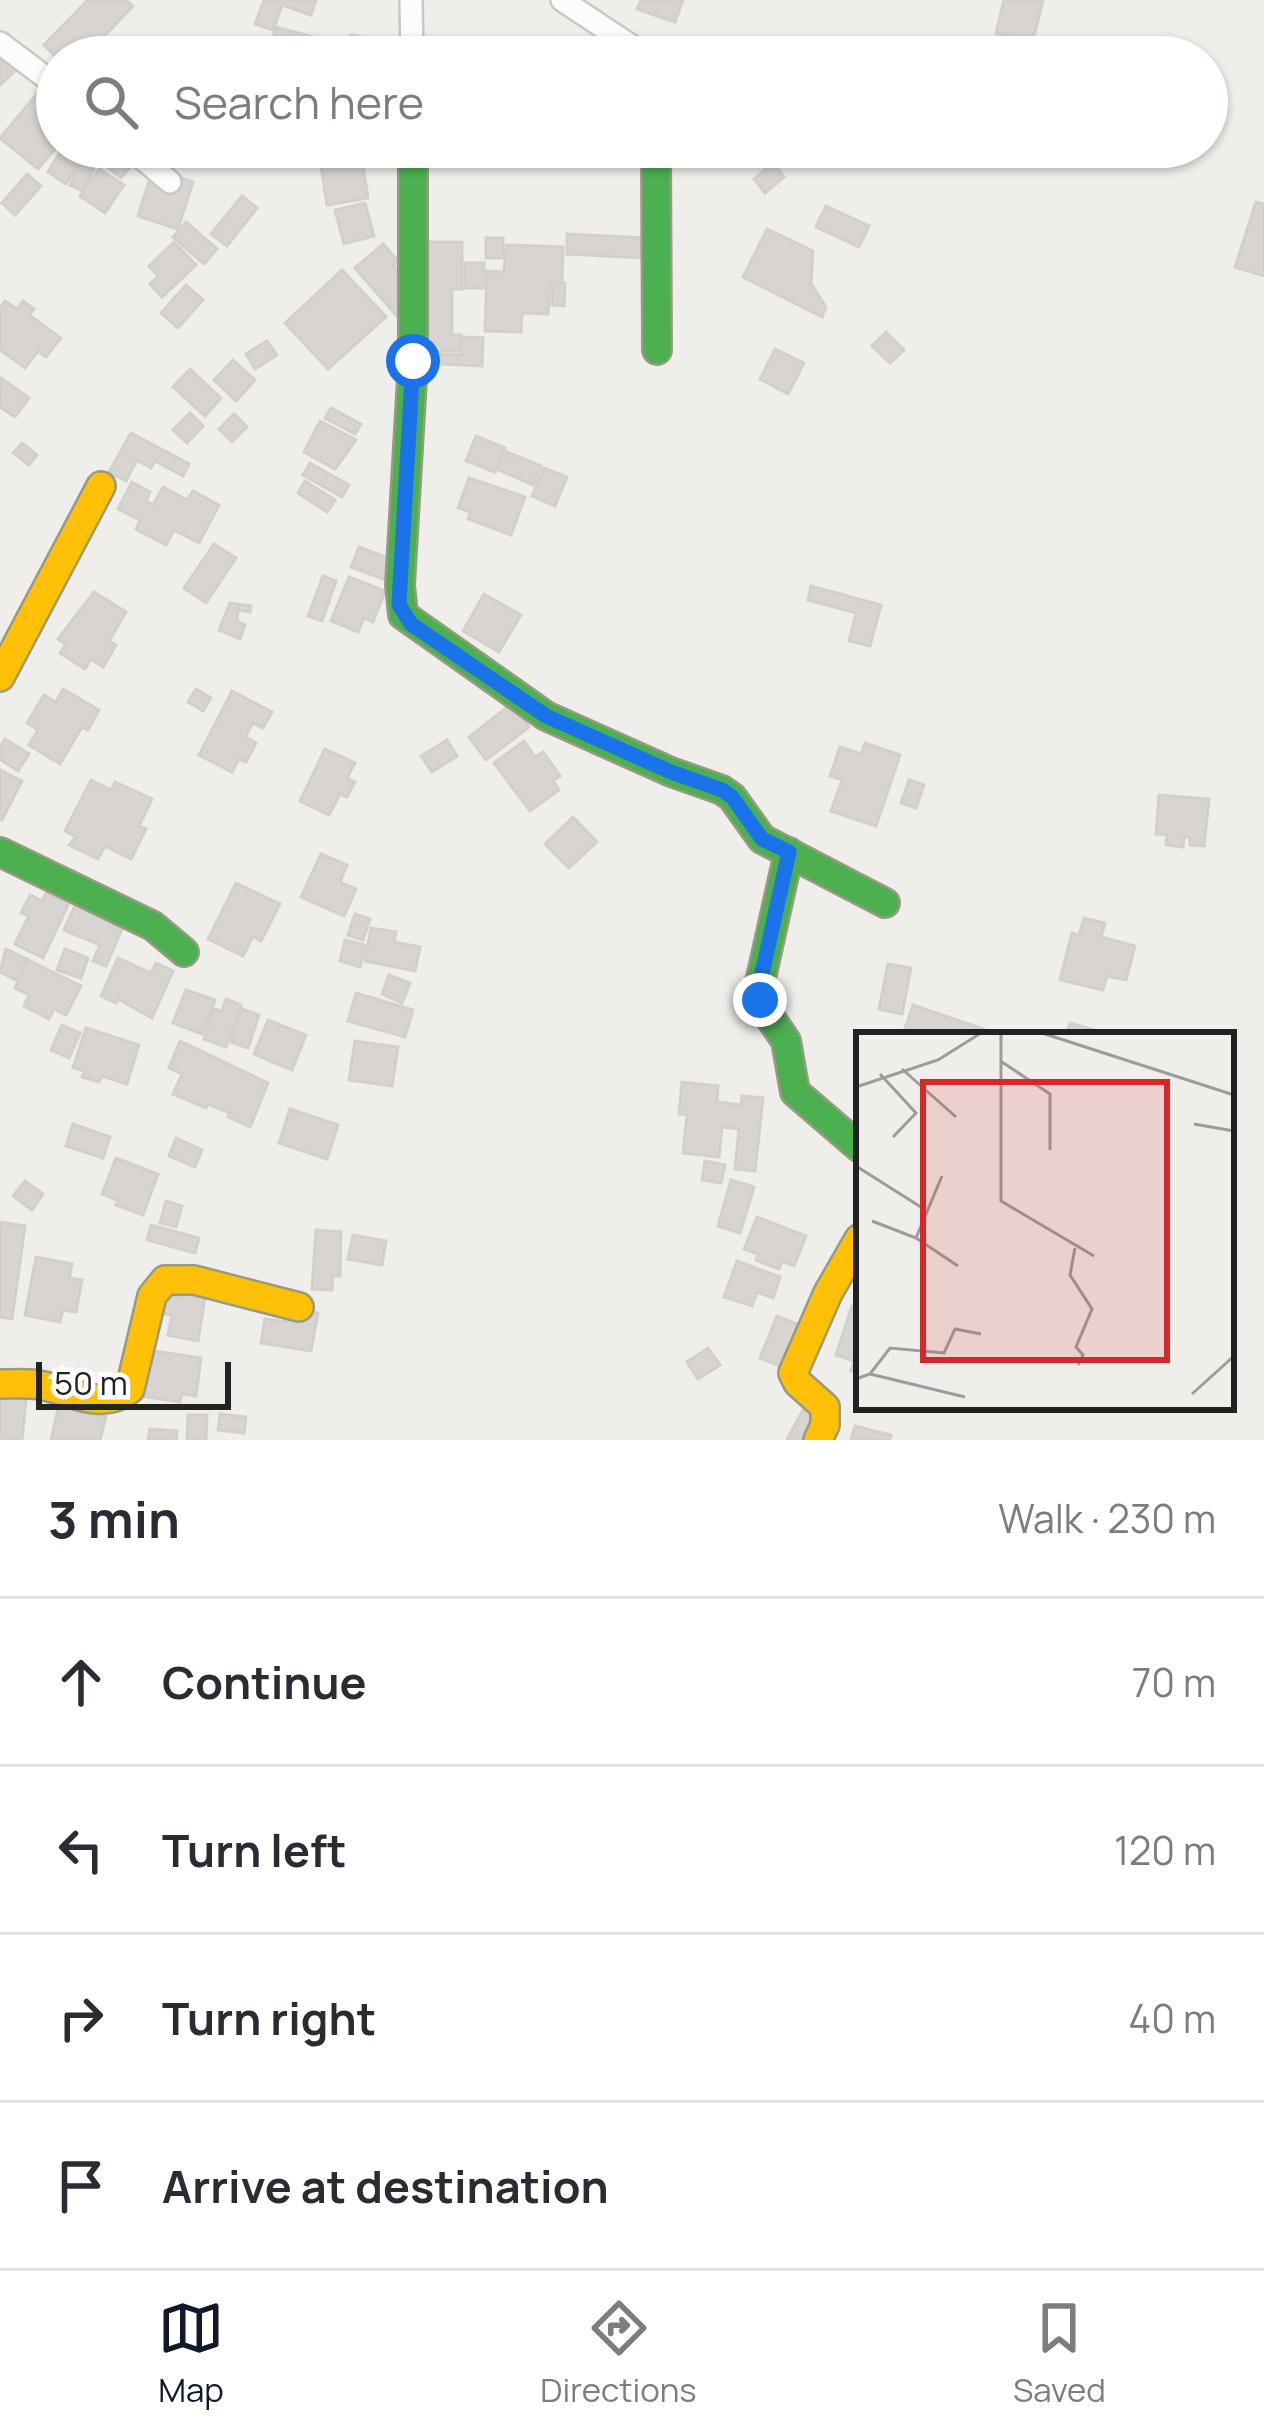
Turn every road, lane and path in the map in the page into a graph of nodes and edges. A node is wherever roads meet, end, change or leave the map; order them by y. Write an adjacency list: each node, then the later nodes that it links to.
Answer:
1 (411, 0): 3 (street)
2 (562, 0): 4 (street)
3 (412, 36)
4 (616, 36)
5 (0, 44): 6 (street)
6 (36, 71)
7 (153, 168): 10 (street)
8 (413, 168): 15 (street)
9 (656, 168): 11 (street)
10 (170, 182)
11 (658, 350)
12 (101, 486): 13 (street)
13 (3, 663)
14 (0, 852): 17 (street)
15 (789, 852): 16 (street); 18 (street)
16 (885, 904)
17 (184, 952)
18 (856, 1144)
19 (856, 1244): 22 (street)
20 (299, 1307): 21 (street)
21 (0, 1384)
22 (818, 1440)

